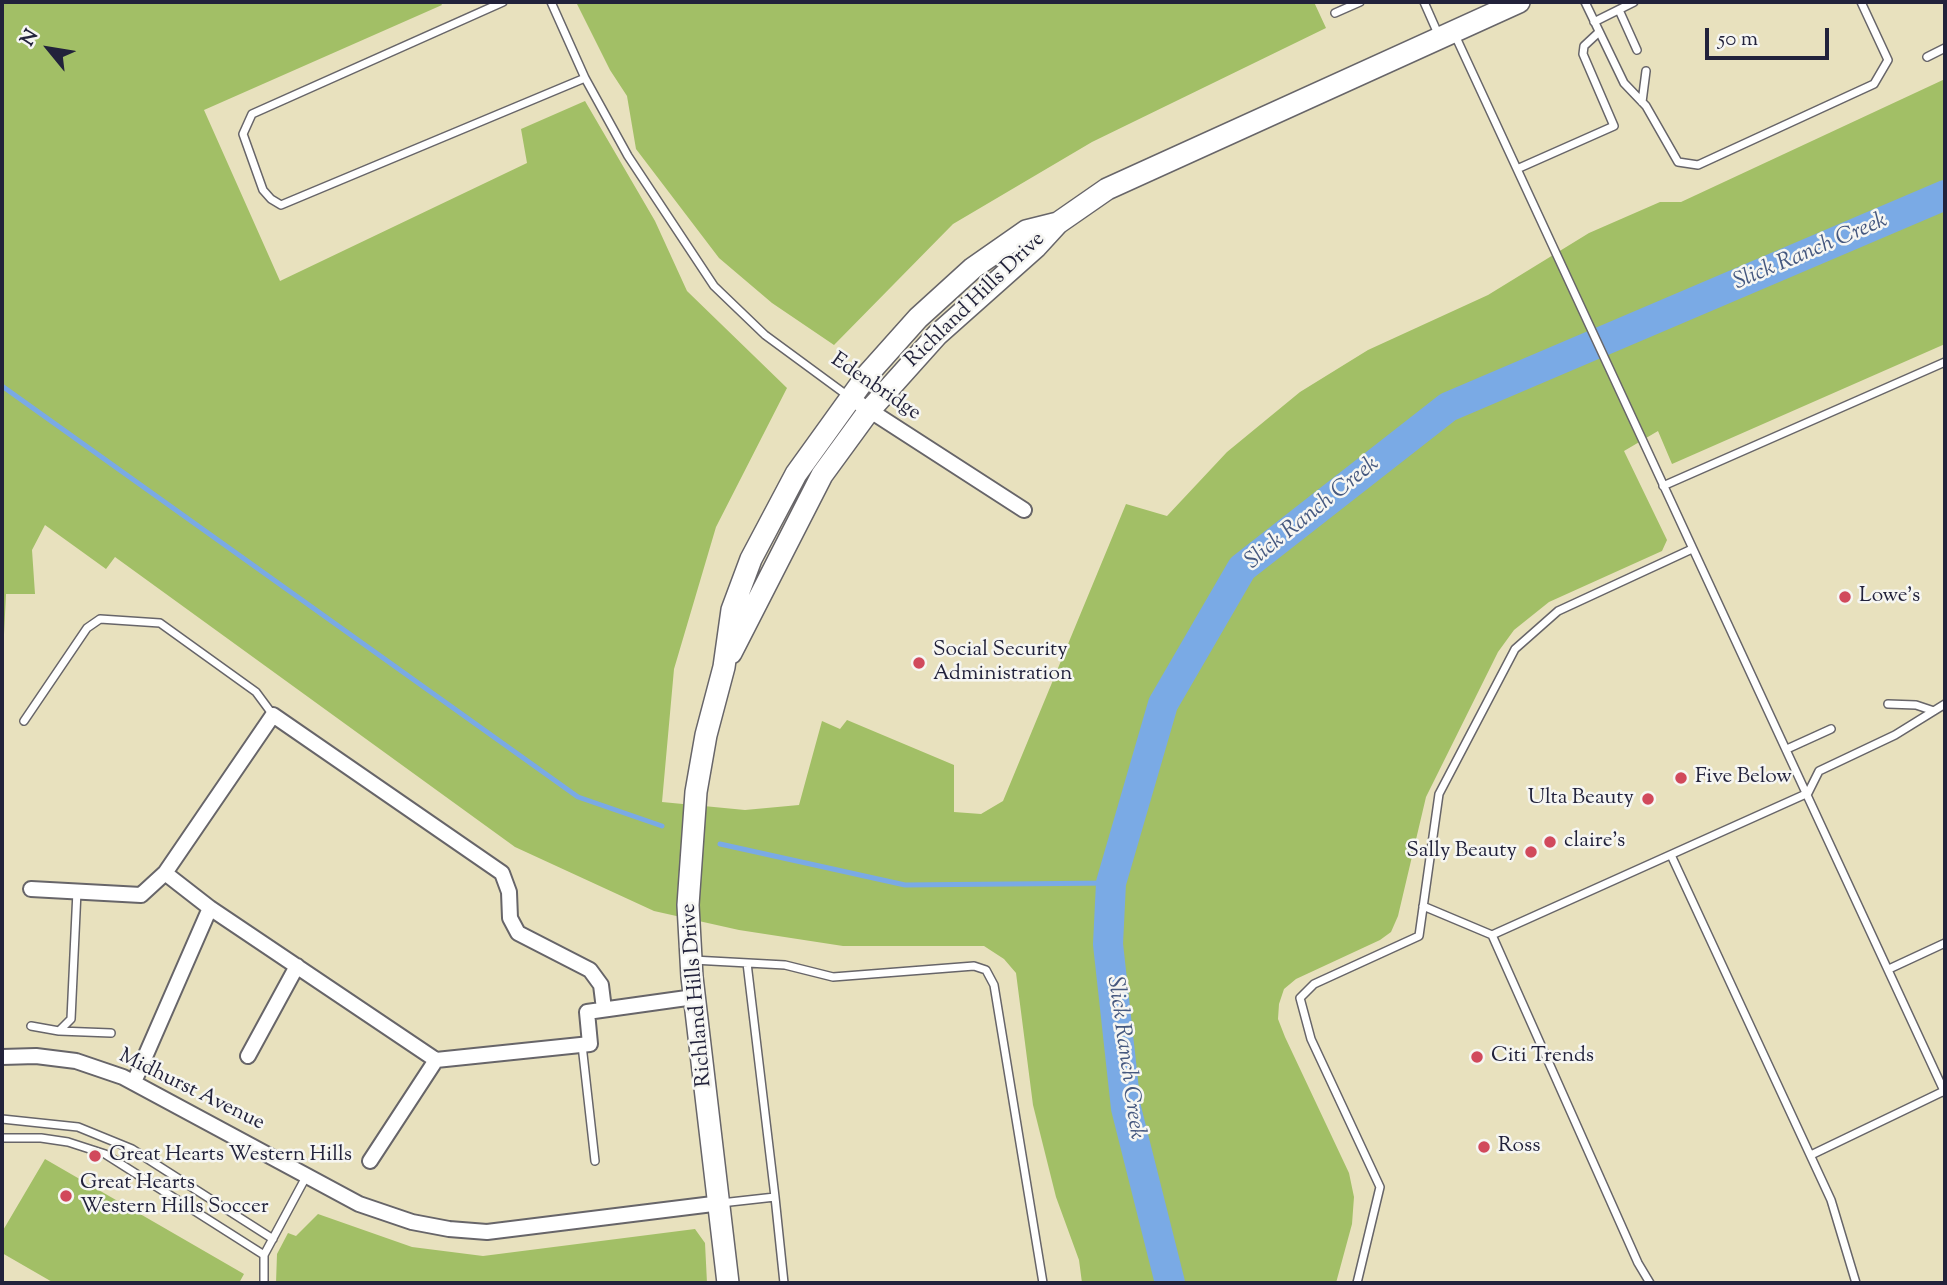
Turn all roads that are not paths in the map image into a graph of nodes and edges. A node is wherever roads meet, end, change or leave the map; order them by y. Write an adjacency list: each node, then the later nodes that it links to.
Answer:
1 (503, 2): 18 (lane)
2 (551, 2): 18 (lane, Edenbridge)
3 (1360, 2): 10 (lane)
4 (1424, 2): 13 (lane)
5 (1519, 2): 13 (street, Richland Hills Drive)
6 (1584, 2): 11 (lane)
7 (1634, 2): 9 (lane)
8 (1861, 2): 19 (lane)
9 (1619, 10): 11 (lane); 15 (lane)
10 (1335, 13)
11 (1594, 22): 12 (lane)
12 (1599, 32): 19 (lane); 20 (lane)
13 (1446, 34): 20 (lane); 21 (street, Richland Hills Drive)
14 (1945, 48): 16 (lane)
15 (1637, 50)
16 (1927, 57)
17 (1646, 71): 19 (lane)
18 (585, 78): 23 (lane, Edenbridge)
19 (1642, 102)
20 (1517, 169): 25 (lane)
21 (1058, 223): 23 (street, Richland Hills Drive); 24 (street, Richland Hills Drive)
22 (1945, 362): 25 (lane)
23 (849, 397): 24 (street, Edenbridge); 28 (street, Richland Hills Drive)
24 (868, 412): 26 (street, Edenbridge); 28 (street, Richland Hills Drive)
25 (1662, 486): 27 (lane)
26 (1024, 510)
27 (1692, 549): 35 (lane); 41 (lane)
28 (724, 667): 45 (street, Richland Hills Drive)
29 (1888, 704): 31 (lane)
30 (1945, 704): 31 (lane)
31 (1934, 711): 36 (lane)
32 (273, 715): 33 (lane); 38 (street); 50 (street)
33 (24, 721)
34 (1831, 729): 35 (lane)
35 (1787, 749): 36 (lane)
36 (1808, 793): 37 (lane); 48 (lane)
37 (1671, 855): 43 (lane); 62 (lane)
38 (165, 873): 40 (street); 42 (street)
39 (31, 889): 40 (street)
40 (77, 891): 52 (lane)
41 (1423, 906): 43 (lane); 74 (lane)
42 (210, 908): 47 (street); 58 (street)
43 (1492, 935): 75 (lane)
44 (1945, 943): 48 (lane)
45 (691, 959): 46 (lane); 49 (street, Richland Hills Drive)
46 (747, 963): 66 (lane); 73 (lane)
47 (297, 966): 55 (street); 57 (street)
48 (1889, 969): 59 (lane)
49 (694, 997): 50 (street); 67 (street, Richland Hills Drive)
50 (604, 1009): 54 (street)
51 (31, 1026): 52 (lane)
52 (59, 1031): 53 (lane)
53 (111, 1033)
54 (582, 1045): 57 (street); 64 (lane)
55 (248, 1056)
56 (2, 1057): 58 (street, Midhurst Avenue)
57 (436, 1060): 63 (street)
58 (134, 1082): 65 (street, Midhurst Avenue)
59 (1945, 1092): 62 (lane)
60 (2, 1119): 68 (lane)
61 (2, 1139): 69 (lane)
62 (1811, 1155): 76 (lane)
63 (370, 1161)
64 (595, 1161)
65 (308, 1174): 67 (street, Midhurst Avenue); 68 (lane)
66 (775, 1197): 67 (lane); 72 (lane)
67 (721, 1203): 71 (street, Richland Hills Drive)
68 (273, 1239): 69 (lane)
69 (264, 1255): 70 (lane)
70 (264, 1283)
71 (728, 1283)
72 (784, 1283)
73 (1043, 1283)
74 (1357, 1283)
75 (1650, 1283)
76 (1856, 1283)

